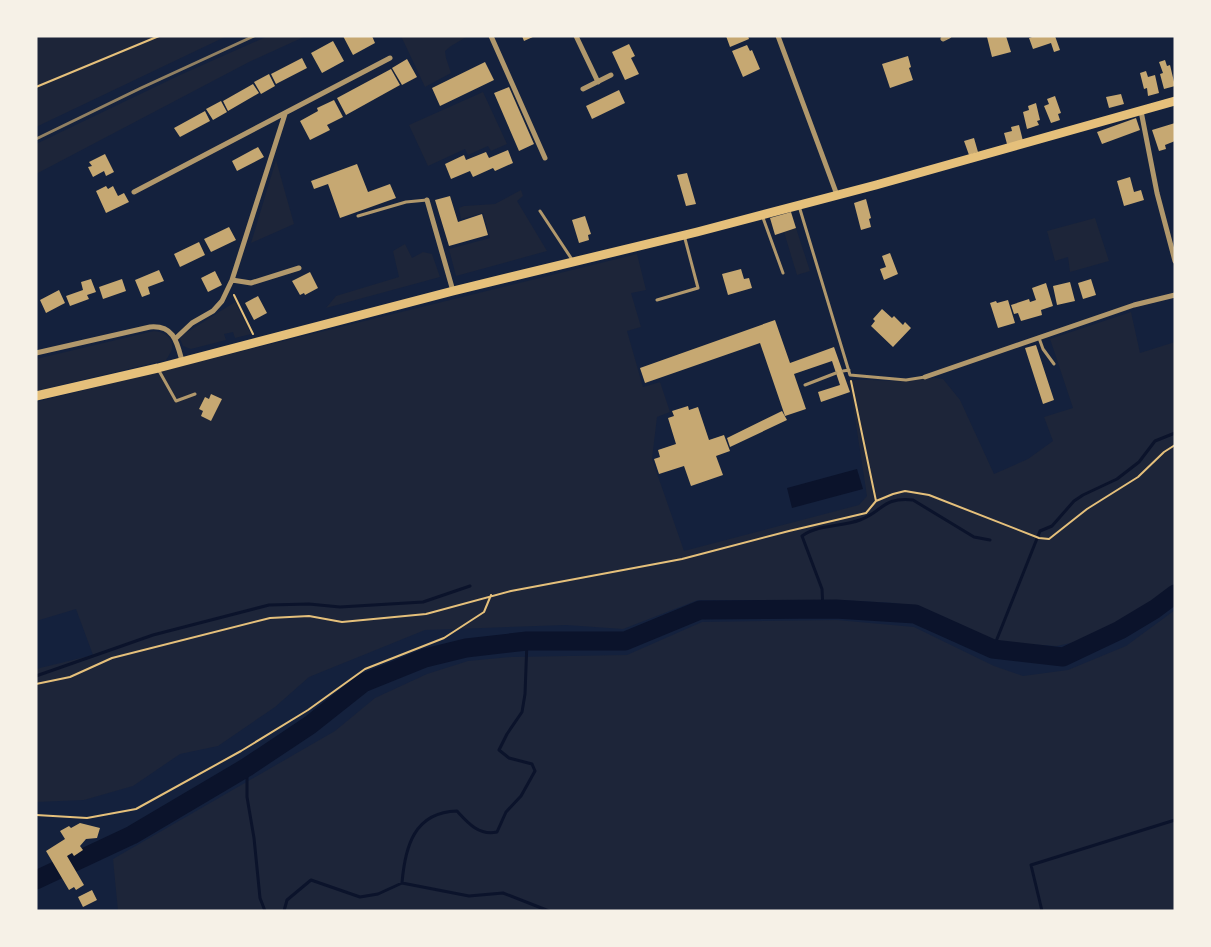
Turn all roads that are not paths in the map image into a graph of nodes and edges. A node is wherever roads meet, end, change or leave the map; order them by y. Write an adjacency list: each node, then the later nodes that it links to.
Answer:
1 (491, 36): 11 (street)
2 (576, 36): 6 (street)
3 (778, 36): 13 (street)
4 (390, 58): 10 (street)
5 (611, 75): 6 (street)
6 (598, 82): 7 (street)
7 (583, 89)
8 (1175, 102): 9 (main road)
9 (1141, 111): 13 (main road); 20 (street)
10 (285, 114): 12 (street); 24 (street)
11 (545, 158)
12 (134, 192)
13 (837, 195): 15 (main road)
14 (426, 200): 18 (lane); 25 (street)
15 (799, 205): 17 (main road); 34 (lane)
16 (540, 211): 21 (lane)
17 (762, 214): 19 (main road); 23 (lane)
18 (358, 216)
19 (684, 235): 21 (main road); 27 (lane)
20 (1175, 261)
21 (573, 262): 25 (main road)
22 (299, 268): 24 (street)
23 (783, 273)
24 (232, 280): 29 (street)
25 (453, 291): 31 (main road)
26 (1175, 295): 28 (street)
27 (656, 300)
28 (1039, 338): 32 (lane); 37 (street)
29 (175, 339): 30 (street); 31 (street)
30 (36, 353)
31 (182, 361): 33 (main road)
32 (1054, 364)
33 (158, 368): 39 (lane); 40 (main road)
34 (849, 370): 35 (lane); 37 (lane)
35 (843, 372)
36 (836, 374): 38 (lane)
37 (925, 377)
38 (805, 385)
39 (195, 394)
40 (36, 396)

